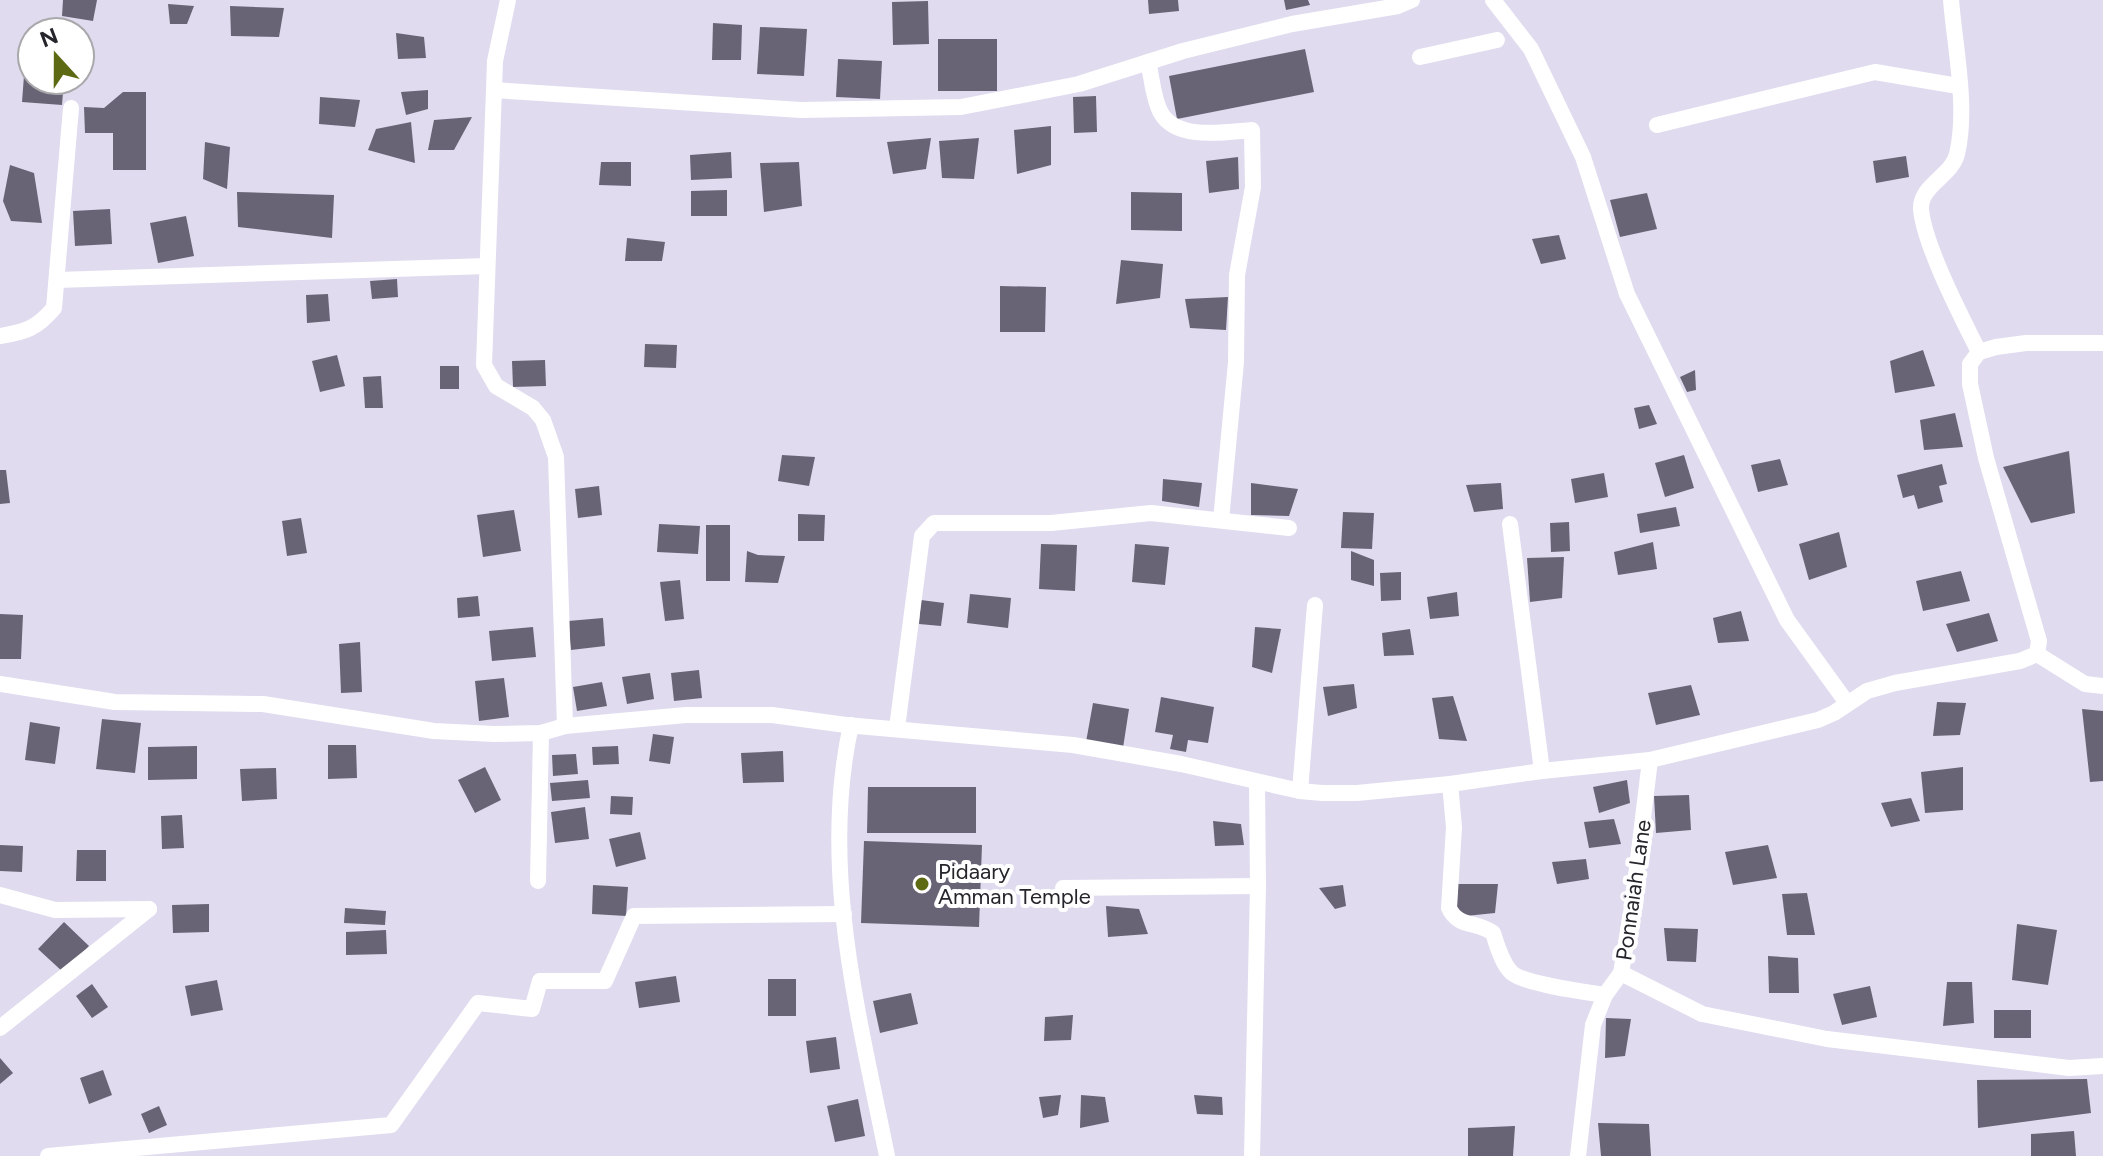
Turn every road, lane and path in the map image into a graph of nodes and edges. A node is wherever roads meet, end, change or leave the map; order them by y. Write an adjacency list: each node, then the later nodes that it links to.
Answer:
1 (508, 0): 9 (street)
2 (1412, 0): 7 (street)
3 (1493, 0): 24 (street)
4 (1951, 0): 8 (street)
5 (1497, 40): 6 (street)
6 (1420, 57)
7 (1148, 62): 9 (street); 17 (street)
8 (1958, 86): 11 (street); 16 (street)
9 (494, 90): 12 (street)
10 (71, 108): 13 (street)
11 (1657, 125)
12 (487, 266): 13 (street); 26 (street)
13 (57, 280): 14 (street)
14 (0, 336)
15 (2103, 343): 16 (street)
16 (1979, 352): 21 (street)
17 (1221, 520): 19 (street); 27 (street)
18 (1510, 524): 30 (street)
19 (1289, 528)
20 (1315, 605): 33 (street)
21 (2037, 654): 23 (street); 24 (street)
22 (0, 684): 28 (street)
23 (2103, 686)
24 (1847, 703): 29 (street)
25 (851, 725): 26 (street); 27 (street); 38 (street)
26 (565, 726): 28 (street)
27 (897, 728): 31 (street)
28 (541, 733): 34 (street)
29 (1650, 760): 30 (street); 39 (street, Ponnaiah Lane)
30 (1542, 771): 32 (street)
31 (1257, 782): 33 (street); 35 (street)
32 (1450, 784): 33 (street); 40 (street)
33 (1300, 791)
34 (538, 881)
35 (1258, 886): 36 (street); 45 (street)
36 (1063, 888)
37 (0, 895): 41 (street)
38 (844, 914): 43 (street); 44 (street)
39 (1621, 973): 40 (street, Ponnaiah Lane); 42 (street)
40 (1605, 995): 46 (street, Ponnaiah Lane)
41 (0, 1028)
42 (2103, 1066)
43 (48, 1156)
44 (887, 1156)
45 (1252, 1156)
46 (1578, 1156)

